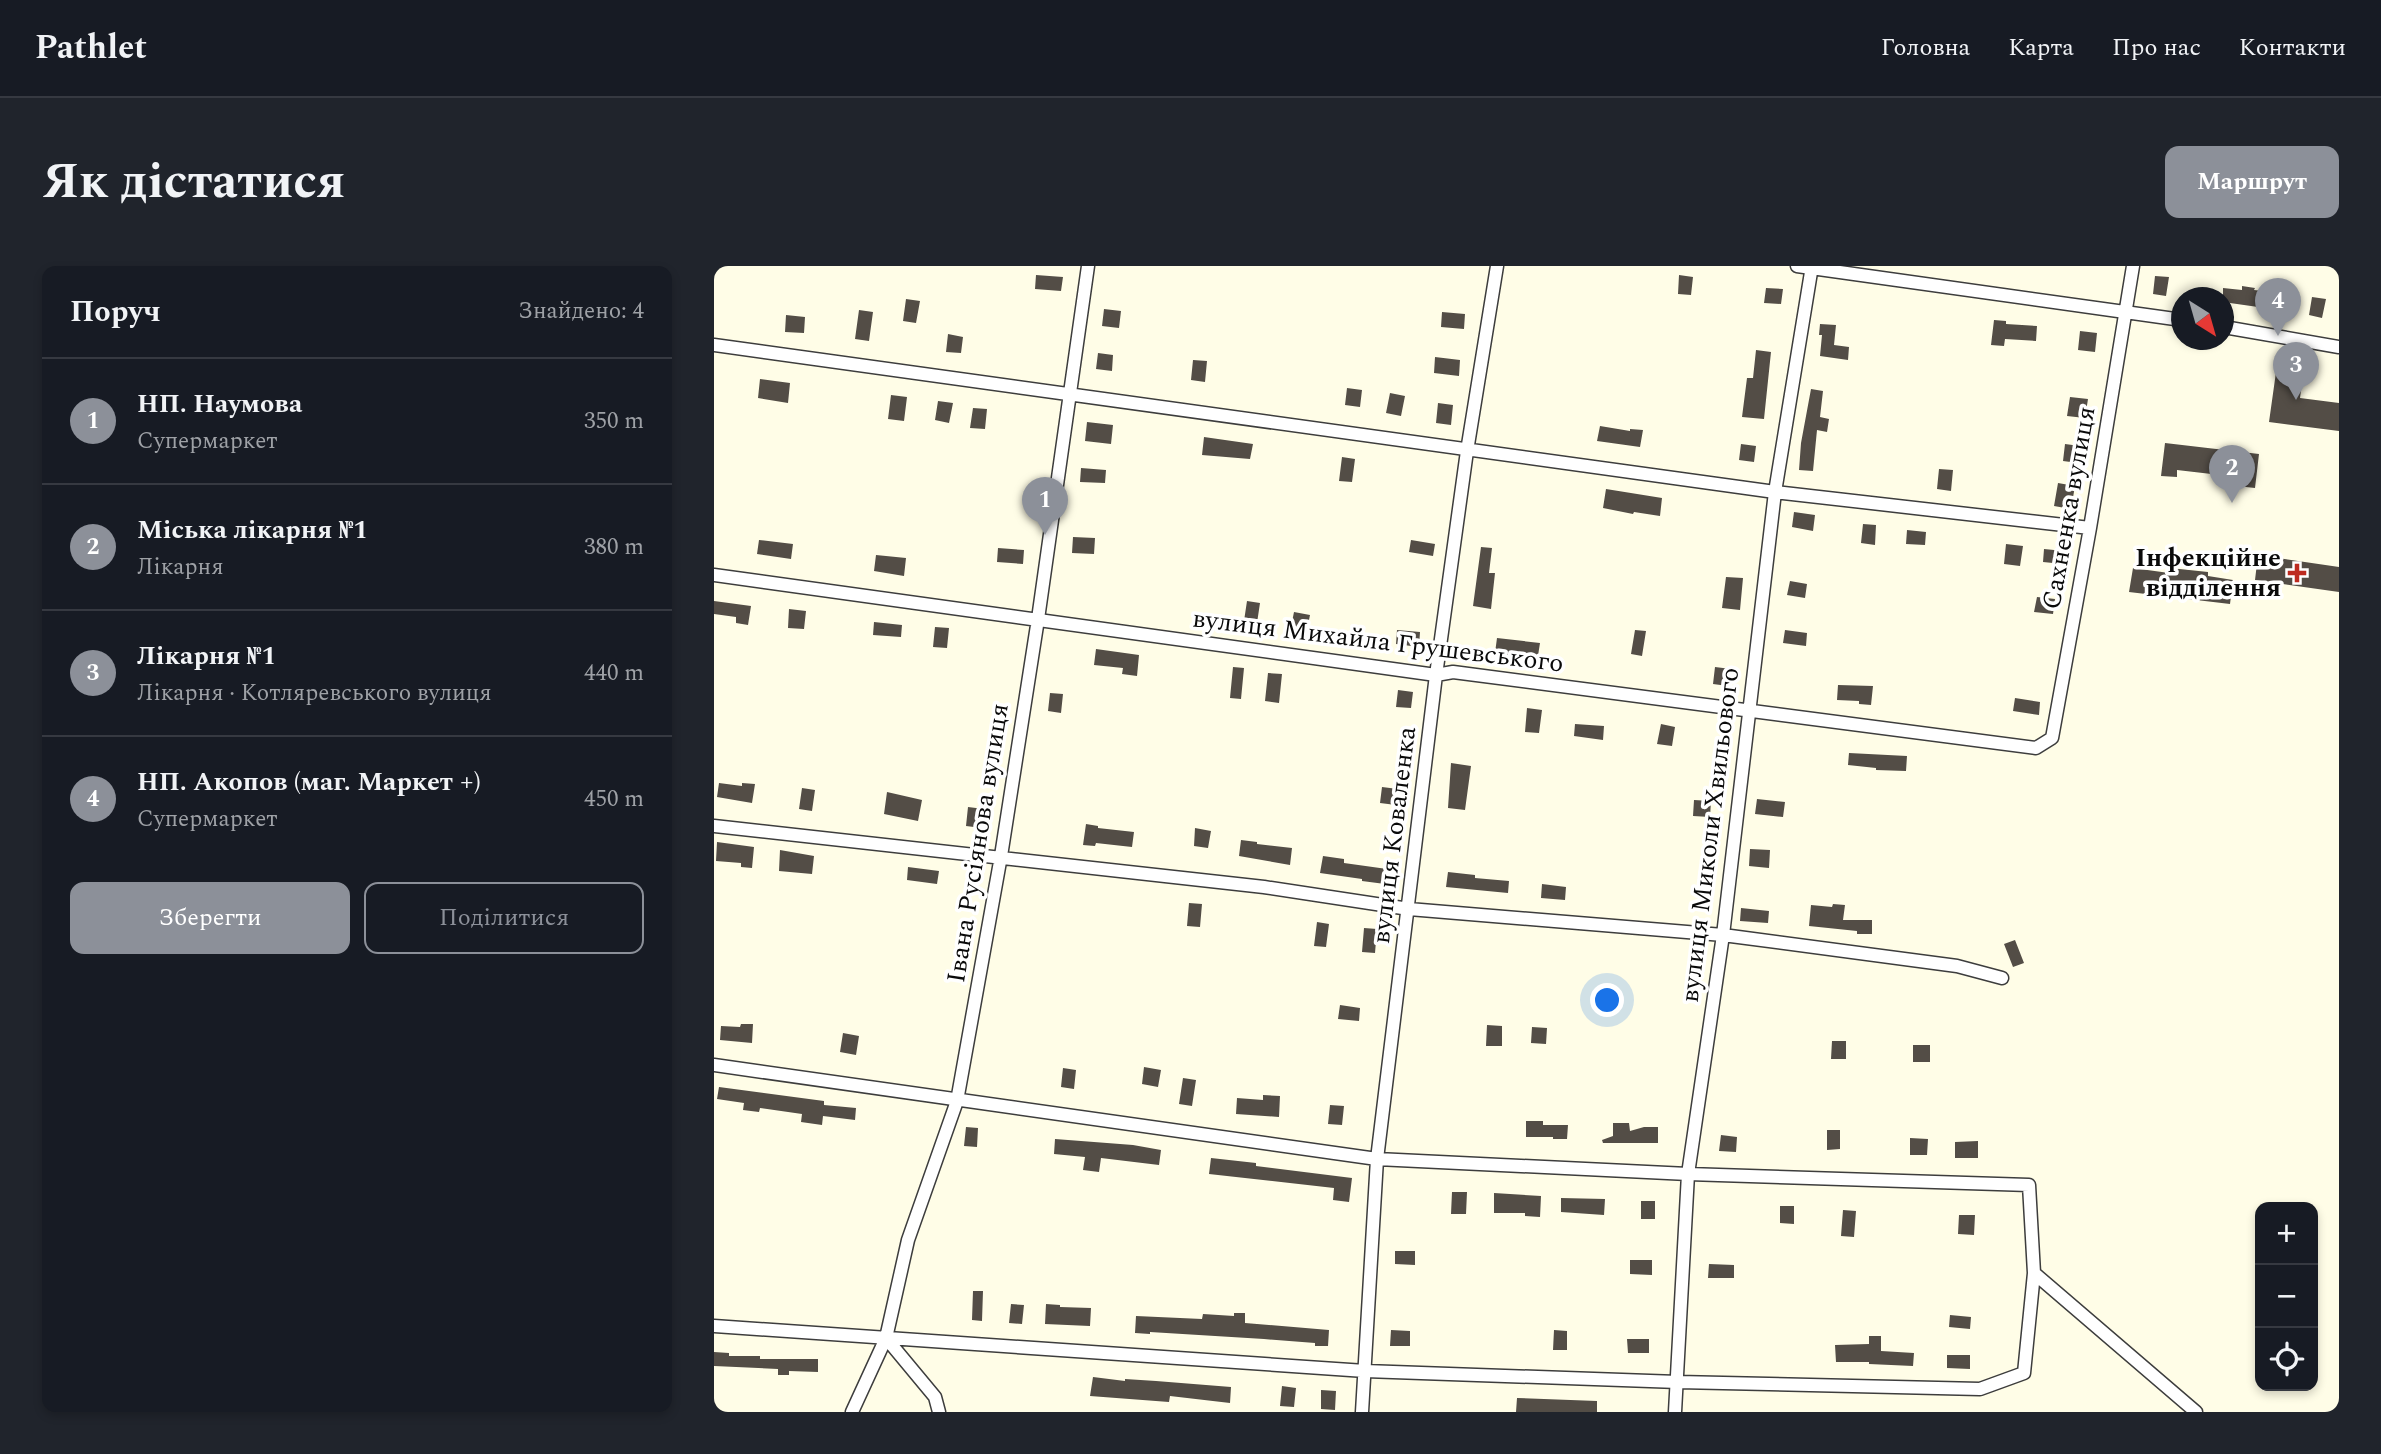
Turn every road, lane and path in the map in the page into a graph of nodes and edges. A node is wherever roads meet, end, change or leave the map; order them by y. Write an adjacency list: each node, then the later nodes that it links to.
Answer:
1 (1088, 266): 11 (street, Івана Русіянова вулиця)
2 (1497, 266): 12 (street, вулиця Коваленка)
3 (1797, 266): 5 (street)
4 (2133, 266): 6 (street, Сахненка вулиця)
5 (1811, 267): 6 (street); 13 (street, вулиця Миколи Хвильового)
6 (2126, 311): 7 (street); 14 (street, Сахненка вулиця)
7 (2171, 318)
8 (2234, 329): 10 (street)
9 (714, 345): 11 (street)
10 (2339, 347)
11 (1070, 396): 12 (street); 16 (street, Івана Русіянова вулиця)
12 (1467, 451): 13 (street); 17 (street, вулиця Коваленка)
13 (1775, 492): 14 (street); 18 (street, вулиця Миколи Хвильового)
14 (2090, 528): 19 (street, Сахненка вулиця)
15 (714, 575): 16 (street, вулиця Михайла Грушевського)
16 (1038, 619): 17 (street, вулиця Михайла Грушевського); 21 (street, Івана Русіянова вулиця)
17 (1436, 675): 18 (street, вулиця Михайла Грушевського); 22 (street, вулиця Коваленка)
18 (1748, 711): 19 (street, вулиця Михайла Грушевського); 23 (street, вулиця Миколи Хвильового)
19 (2036, 748)
20 (714, 826): 21 (street)
21 (1001, 856): 22 (street); 26 (street, Івана Русіянова вулиця)
22 (1409, 909): 23 (street); 27 (street, вулиця Коваленка)
23 (1723, 935): 24 (street); 28 (street, вулиця Миколи Хвильового)
24 (2002, 978)
25 (714, 1065): 26 (street)
26 (957, 1101): 27 (street); 31 (street, Івана Русіянова вулиця)
27 (1377, 1159): 28 (street); 32 (street, вулиця Коваленка)
28 (1688, 1174): 29 (street); 33 (street, вулиця Миколи Хвильового)
29 (2034, 1273): 33 (street); 38 (street)
30 (714, 1326): 31 (street)
31 (886, 1338): 32 (street); 34 (street, Івана Русіянова вулиця); 35 (street)
32 (1365, 1371): 33 (street); 36 (street, вулиця Коваленка)
33 (1678, 1382): 37 (street, вулиця Миколи Хвильового)
34 (852, 1412)
35 (939, 1412)
36 (1362, 1412)
37 (1675, 1412)
38 (2196, 1412)

